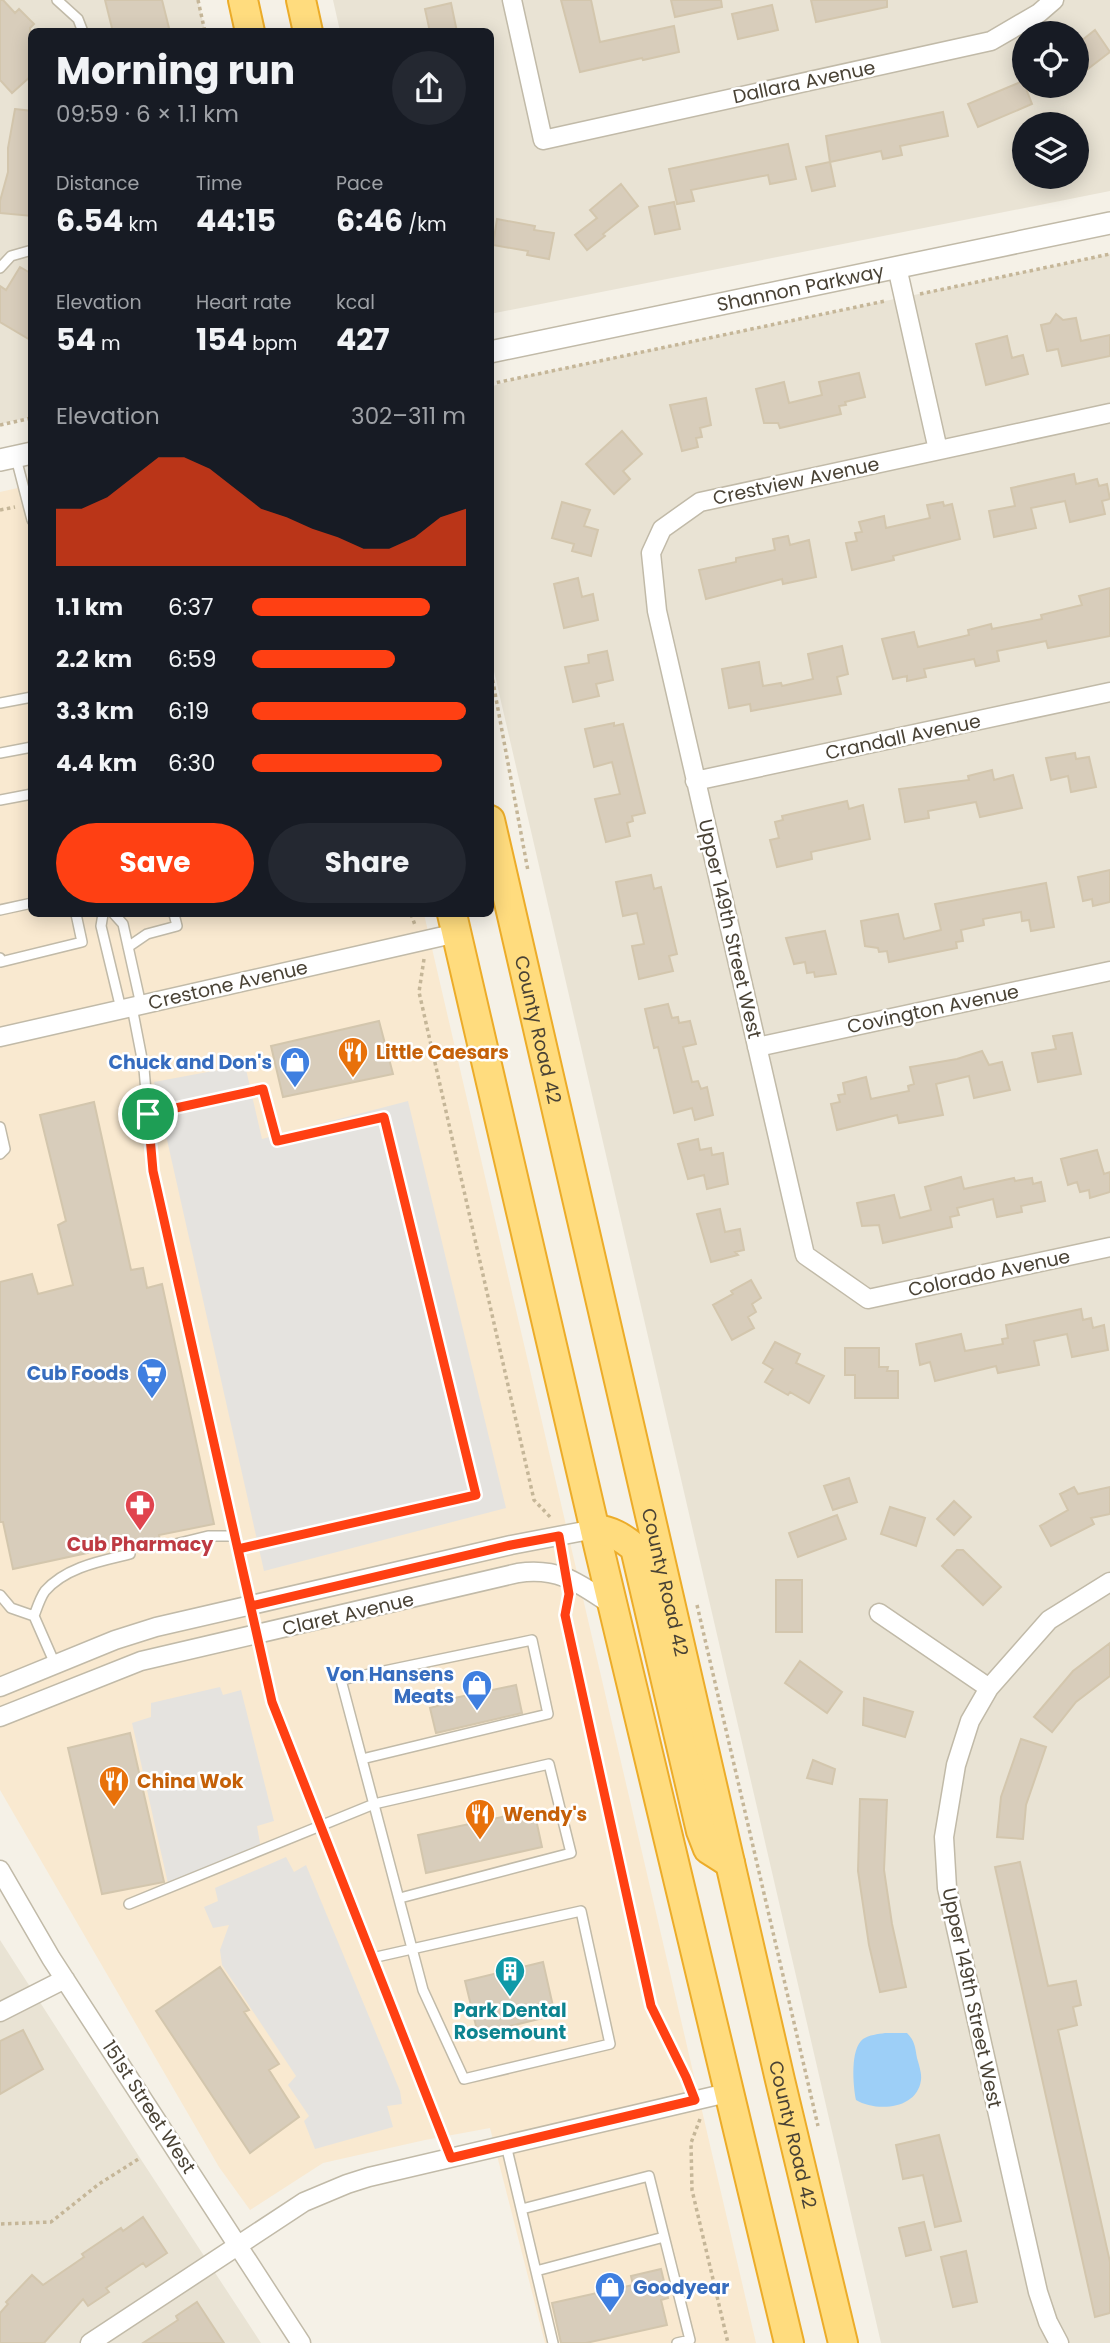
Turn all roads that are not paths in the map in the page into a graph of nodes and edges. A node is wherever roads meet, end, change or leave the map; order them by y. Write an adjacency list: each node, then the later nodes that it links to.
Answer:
1 (57, 0): 6 (lane)
2 (243, 0): 7 (highway)
3 (301, 0): 8 (highway)
4 (512, 0): 5 (street, Dallara Avenue)
5 (1054, 0)
6 (81, 28)
7 (249, 28)
8 (307, 28)
9 (1110, 223): 11 (street, Shannon Parkway)
10 (28, 251): 12 (lane)
11 (897, 267): 13 (street, Shannon Parkway); 15 (street)
12 (0, 268)
13 (494, 351)
14 (1110, 413): 15 (street, Crestview Avenue)
15 (938, 450): 18 (street, Crestview Avenue)
16 (16, 456): 17 (lane)
17 (28, 504)
18 (662, 529): 24 (street, Upper 149th Street West)
19 (1110, 692): 24 (street, Crandall Avenue)
20 (28, 698): 21 (lane)
21 (0, 703)
22 (28, 748): 23 (lane)
23 (0, 753)
24 (695, 781): 40 (street, Upper 149th Street West)
25 (28, 795): 26 (lane)
26 (0, 800)
27 (494, 837): 65 (highway, County Road 42)
28 (28, 904): 29 (lane)
29 (0, 910)
30 (77, 917): 36 (lane)
31 (102, 917): 38 (lane)
32 (117, 917): 35 (lane)
33 (175, 917): 35 (lane)
34 (455, 923): 38 (street, Crestone Avenue); 46 (highway)
35 (128, 947): 38 (lane)
36 (0, 958)
37 (1110, 971): 40 (street, Covington Avenue)
38 (131, 1007): 39 (street, Crestone Avenue); 41 (lane)
39 (0, 1037)
40 (757, 1047): 45 (street, Upper 149th Street West)
41 (148, 1114): 47 (lane); 49 (lane)
42 (0, 1127): 43 (lane)
43 (0, 1154)
44 (1110, 1247): 45 (street, Colorado Avenue)
45 (868, 1299)
46 (595, 1529): 53 (street, Claret Avenue); 54 (highway); 65 (highway)
47 (235, 1536): 48 (lane); 49 (lane)
48 (163, 1547)
49 (238, 1549): 53 (lane)
50 (130, 1555): 56 (lane)
51 (1110, 1582): 60 (street, Upper 149th Street West)
52 (0, 1595): 56 (lane)
53 (251, 1606): 57 (lane); 58 (street, Claret Avenue)
54 (613, 1606): 57 (street, Claret Avenue); 73 (highway)
55 (879, 1613): 60 (street)
56 (34, 1616): 58 (lane)
57 (258, 1635): 61 (street, Claret Avenue); 64 (lane)
58 (55, 1664): 59 (street, Claret Avenue)
59 (0, 1687)
60 (989, 1688): 86 (street, Upper 149th Street West)
61 (0, 1717)
62 (362, 1759): 62 (lane); 63 (lane)
63 (374, 1804): 64 (lane); 67 (lane); 67 (lane)
64 (320, 1825): 68 (lane); 70 (lane)
65 (730, 1863): 85 (highway, County Road 42)
66 (0, 1870): 71 (street, 151st Street West)
67 (400, 1898): 69 (lane)
68 (129, 1905)
69 (413, 1949): 69 (lane); 70 (lane)
70 (372, 1958): 75 (lane)
71 (65, 1979): 72 (street); 78 (street, 151st Street West)
72 (0, 2012)
73 (727, 2092): 74 (street); 84 (highway)
74 (506, 2145): 75 (street); 76 (lane)
75 (451, 2158): 78 (street)
76 (522, 2209): 77 (lane); 79 (lane)
77 (664, 2237): 79 (lane); 83 (lane)
78 (238, 2244): 80 (street); 81 (street, 151st Street West)
79 (536, 2271): 82 (lane)
80 (90, 2343)
81 (301, 2343)
82 (553, 2343)
83 (677, 2343)
84 (789, 2343)
85 (843, 2343)
86 (1059, 2343)

